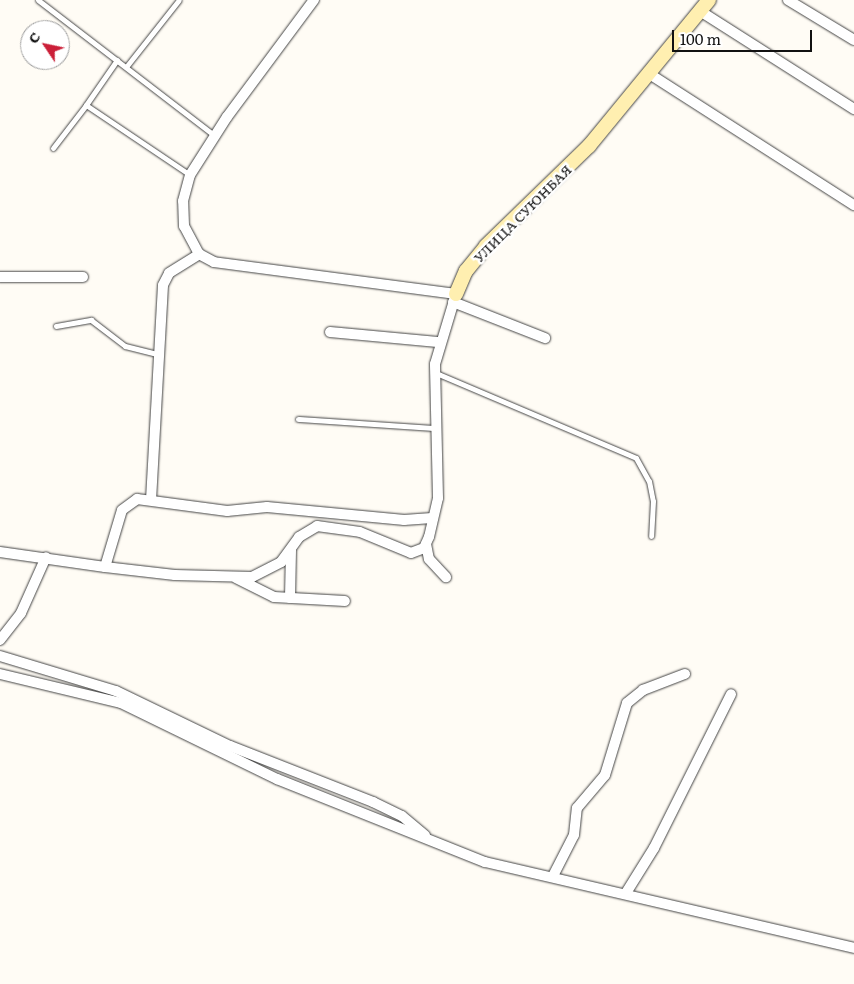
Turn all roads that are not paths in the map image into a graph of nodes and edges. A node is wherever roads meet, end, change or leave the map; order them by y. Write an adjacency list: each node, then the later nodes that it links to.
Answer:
1 (38, 0): 7 (lane)
2 (179, 0): 8 (lane)
3 (314, 0): 12 (street)
4 (788, 0): 6 (street)
5 (705, 5): 9 (street, УЛИЦА СУЮНБАЯ); 11 (street)
6 (854, 40)
7 (116, 60): 8 (lane); 10 (lane)
8 (126, 67): 12 (lane)
9 (648, 72): 15 (street); 19 (street, УЛИЦА СУЮНБАЯ)
10 (86, 105): 13 (lane); 14 (lane)
11 (854, 109)
12 (214, 135): 14 (street)
13 (53, 148)
14 (190, 175): 16 (street)
15 (854, 205)
16 (199, 254): 19 (street); 24 (street)
17 (0, 277): 18 (street)
18 (83, 277)
19 (455, 298): 22 (street); 23 (street, УЛИЦА СУЮНБАЯ)
20 (56, 326): 24 (lane)
21 (330, 332): 23 (street)
22 (545, 338)
23 (438, 342): 25 (street, УЛИЦА СУЮНБАЯ)
24 (158, 354): 28 (street)
25 (436, 373): 27 (street, УЛИЦА СУЮНБАЯ); 30 (lane)
26 (298, 419): 27 (lane)
27 (435, 428): 29 (street, УЛИЦА СУЮНБАЯ)
28 (151, 500): 29 (street); 35 (street)
29 (432, 518): 31 (street, УЛИЦА СУЮНБАЯ)
30 (651, 536)
31 (426, 544): 32 (street); 36 (street)
32 (291, 548): 37 (street); 38 (street)
33 (0, 552): 34 (street)
34 (46, 557): 35 (street); 40 (street)
35 (105, 567): 37 (street)
36 (446, 577)
37 (235, 578): 38 (street)
38 (290, 598): 39 (street)
39 (345, 601)
40 (0, 640)
41 (0, 656): 45 (street)
42 (0, 674): 45 (street)
43 (685, 674): 46 (street)
44 (731, 694): 47 (street)
45 (426, 838): 46 (street)
46 (553, 876): 47 (street)
47 (626, 893): 48 (street)
48 (854, 948)

